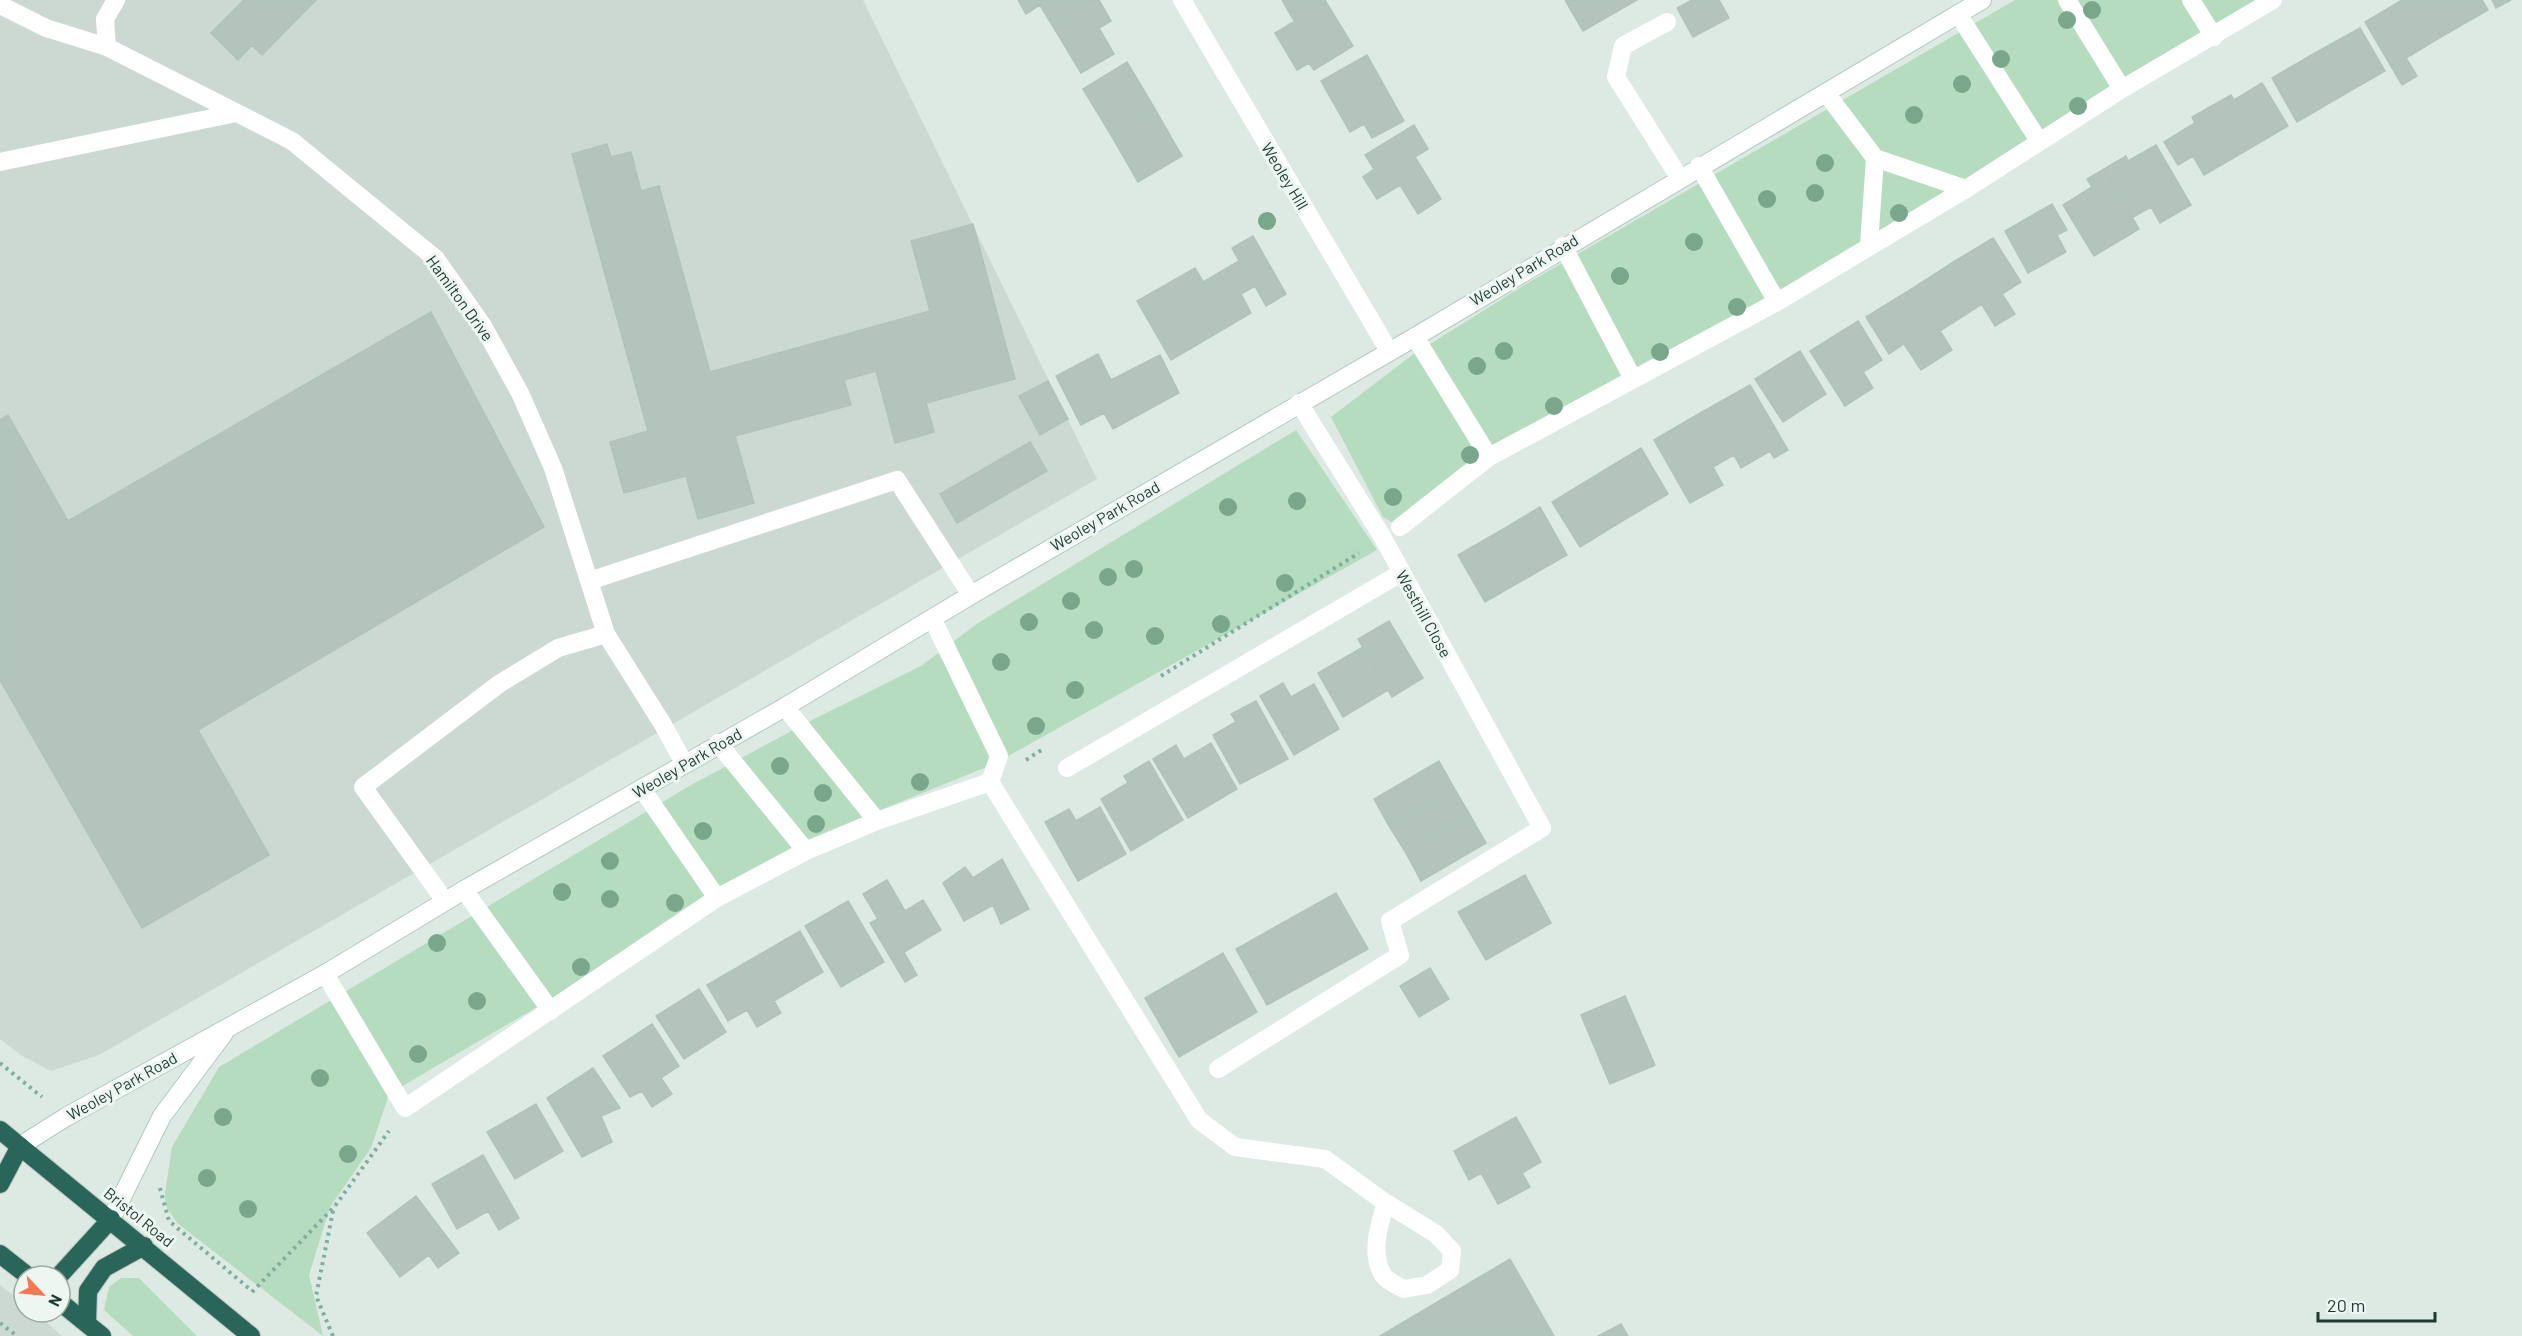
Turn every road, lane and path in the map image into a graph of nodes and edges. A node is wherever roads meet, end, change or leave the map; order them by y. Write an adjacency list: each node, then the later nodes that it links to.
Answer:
1 (116, 0): 11 (street)
2 (1182, 0): 25 (street, Weoley Hill)
3 (1982, 0): 8 (street, Weoley Park Road)
4 (2067, 0): 12 (street)
5 (2191, 0): 10 (street)
6 (2273, 0): 10 (street)
7 (0, 5): 11 (street, Hamilton Drive)
8 (1958, 14): 13 (street, Weoley Park Road); 15 (street)
9 (1667, 22): 19 (street)
10 (2214, 37): 12 (street)
11 (107, 48): 14 (street, Hamilton Drive)
12 (2122, 89): 15 (street)
13 (1826, 93): 16 (street); 18 (street, Weoley Park Road)
14 (236, 113): 17 (street); 32 (street, Hamilton Drive)
15 (2039, 141): 20 (street)
16 (1875, 158): 20 (street); 21 (street)
17 (0, 162)
18 (1699, 166): 19 (street, Weoley Park Road); 23 (street)
19 (1679, 177): 22 (street, Weoley Park Road)
20 (1965, 189): 21 (street)
21 (1869, 245): 23 (street)
22 (1563, 246): 24 (street, Weoley Park Road); 26 (street)
23 (1777, 302): 26 (street)
24 (1415, 337): 25 (street, Weoley Park Road); 28 (street)
25 (1389, 351): 27 (street, Weoley Park Road)
26 (1633, 379): 28 (street)
27 (1299, 403): 30 (street, Westhill Close); 33 (street, Weoley Park Road)
28 (1489, 457): 29 (street)
29 (1400, 527)
30 (1383, 538): 31 (street, Westhill Close); 36 (path)
31 (1401, 573): 41 (street); 53 (street, Westhill Close)
32 (589, 581): 33 (street); 35 (street, Hamilton Drive)
33 (971, 595): 34 (street, Weoley Park Road)
34 (933, 620): 37 (street, Weoley Park Road); 42 (street)
35 (606, 634): 40 (street, Hamilton Drive); 48 (street)
36 (1151, 682)
37 (785, 707): 38 (street, Weoley Park Road); 44 (street)
38 (718, 743): 40 (street, Weoley Park Road); 45 (street)
39 (1051, 744): 42 (path)
40 (684, 763): 43 (street, Weoley Park Road)
41 (1066, 768)
42 (990, 782): 44 (street); 60 (street)
43 (642, 789): 46 (street, Weoley Park Road); 47 (street)
44 (877, 821): 45 (street)
45 (806, 850): 47 (street)
46 (464, 890): 48 (street, Weoley Park Road); 50 (street)
47 (717, 898): 50 (street)
48 (446, 902): 49 (street, Weoley Park Road)
49 (325, 974): 51 (street, Weoley Park Road); 54 (street)
50 (551, 1011): 54 (street)
51 (226, 1030): 55 (street, Weoley Park Road); 62 (street, Weoley Park Road)
52 (0, 1063): 55 (path)
53 (1218, 1069)
54 (405, 1108): 61 (path)
55 (66, 1117): 57 (street, Weoley Park Road)
56 (0, 1130): 57 (highway, Bristol Road)
57 (20, 1146): 59 (highway); 62 (highway, Bristol Road)
58 (159, 1183): 67 (path)
59 (0, 1184)
60 (1386, 1203): 60 (street)
61 (335, 1206): 67 (path); 75 (path)
62 (111, 1219): 63 (highway, Bristol Road); 66 (highway)
63 (144, 1246): 69 (highway, Bristol Road); 71 (highway)
64 (0, 1254): 65 (highway)
65 (13, 1264)
66 (70, 1264)
67 (252, 1291): 69 (path)
68 (72, 1312): 71 (highway)
69 (229, 1316): 74 (highway, Bristol Road)
70 (0, 1323): 72 (path)
71 (87, 1324): 73 (highway)
72 (17, 1336)
73 (102, 1336)
74 (252, 1336)
75 (333, 1336)

